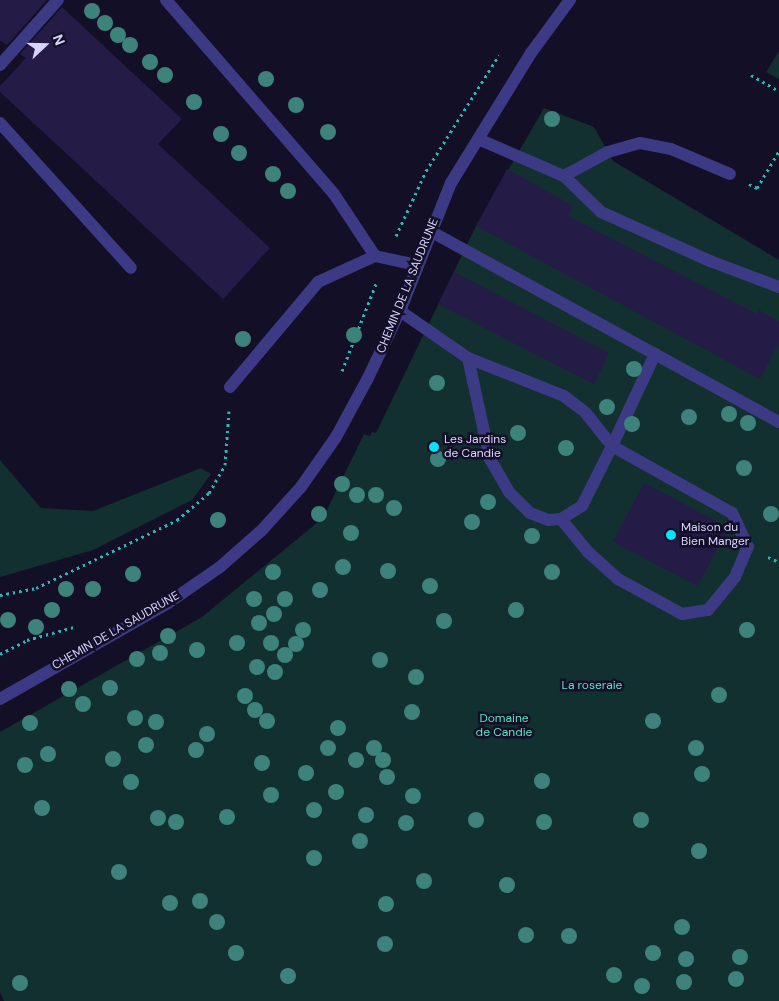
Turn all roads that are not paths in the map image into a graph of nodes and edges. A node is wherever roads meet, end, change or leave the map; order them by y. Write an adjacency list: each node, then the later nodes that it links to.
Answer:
1 (58, 0): 4 (street)
2 (166, 0): 10 (street)
3 (570, 0): 6 (street, CHEMIN DE LA SAUDRUNE)
4 (0, 65)
5 (0, 123): 12 (street)
6 (478, 139): 8 (street); 9 (street, CHEMIN DE LA SAUDRUNE)
7 (730, 174): 8 (street)
8 (564, 176): 13 (street)
9 (430, 231): 11 (street, CHEMIN DE LA SAUDRUNE); 15 (street)
10 (380, 257): 11 (street); 17 (street)
11 (417, 264): 14 (street, CHEMIN DE LA SAUDRUNE)
12 (131, 268)
13 (779, 287)
14 (400, 312): 16 (street); 21 (street, CHEMIN DE LA SAUDRUNE)
15 (655, 354): 18 (street); 19 (street)
16 (468, 358): 19 (street); 20 (street)
17 (230, 387)
18 (779, 422)
19 (612, 446): 20 (street); 20 (street)
20 (561, 519)
21 (0, 699)

